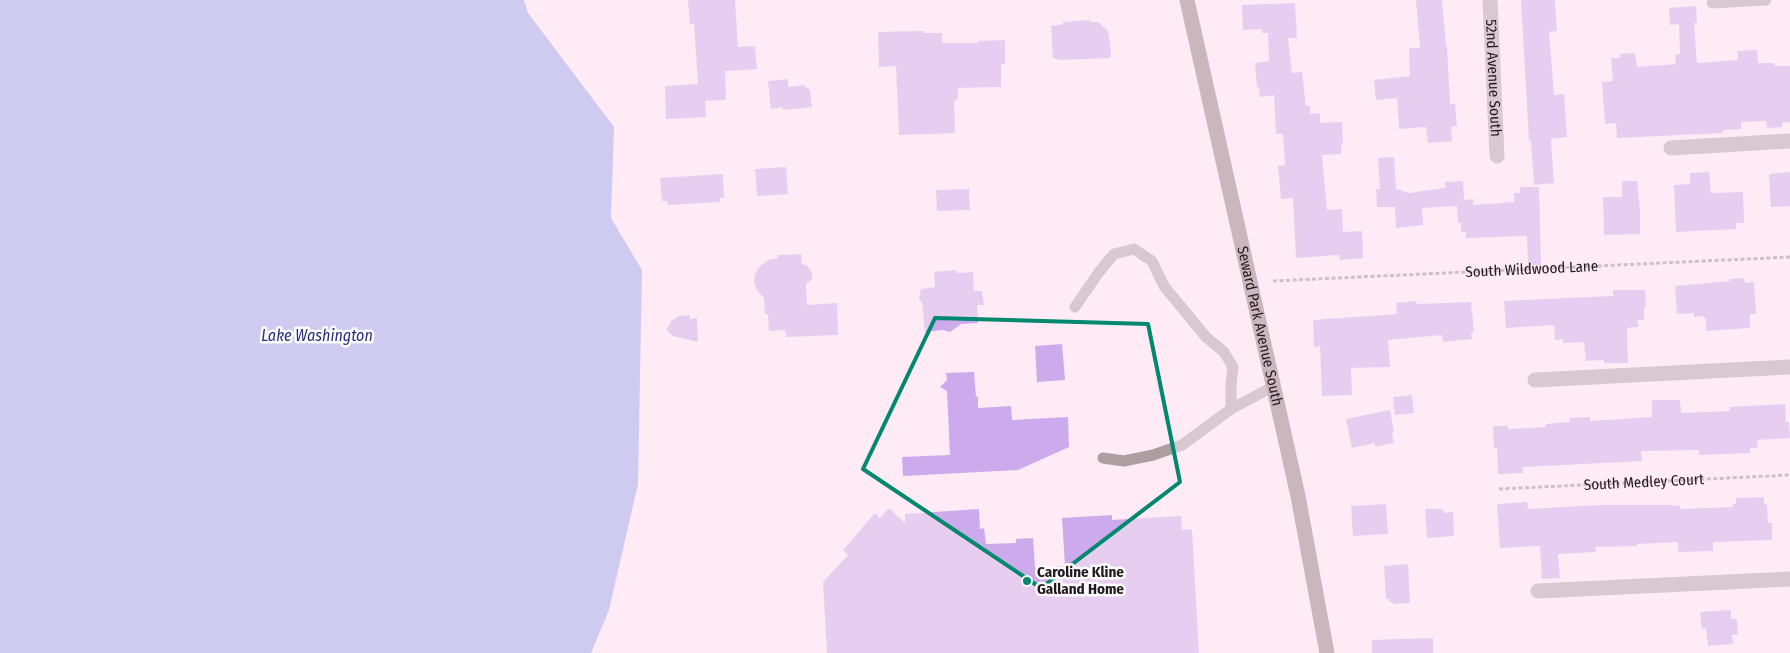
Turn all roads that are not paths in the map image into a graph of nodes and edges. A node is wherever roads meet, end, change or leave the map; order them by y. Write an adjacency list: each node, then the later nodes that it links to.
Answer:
1 (1187, 0): 11 (main road, Seward Park Avenue South)
2 (1490, 0): 7 (street, 52nd Avenue South)
3 (1766, 0): 4 (lane)
4 (1712, 3)
5 (1790, 141): 6 (street)
6 (1672, 148)
7 (1497, 156)
8 (1075, 307): 12 (lane)
9 (1790, 367): 10 (street)
10 (1535, 380)
11 (1274, 386): 12 (lane); 16 (main road, Seward Park Avenue South)
12 (1231, 409): 13 (lane)
13 (1103, 458)
14 (1790, 580): 15 (street)
15 (1538, 591)
16 (1327, 653)

